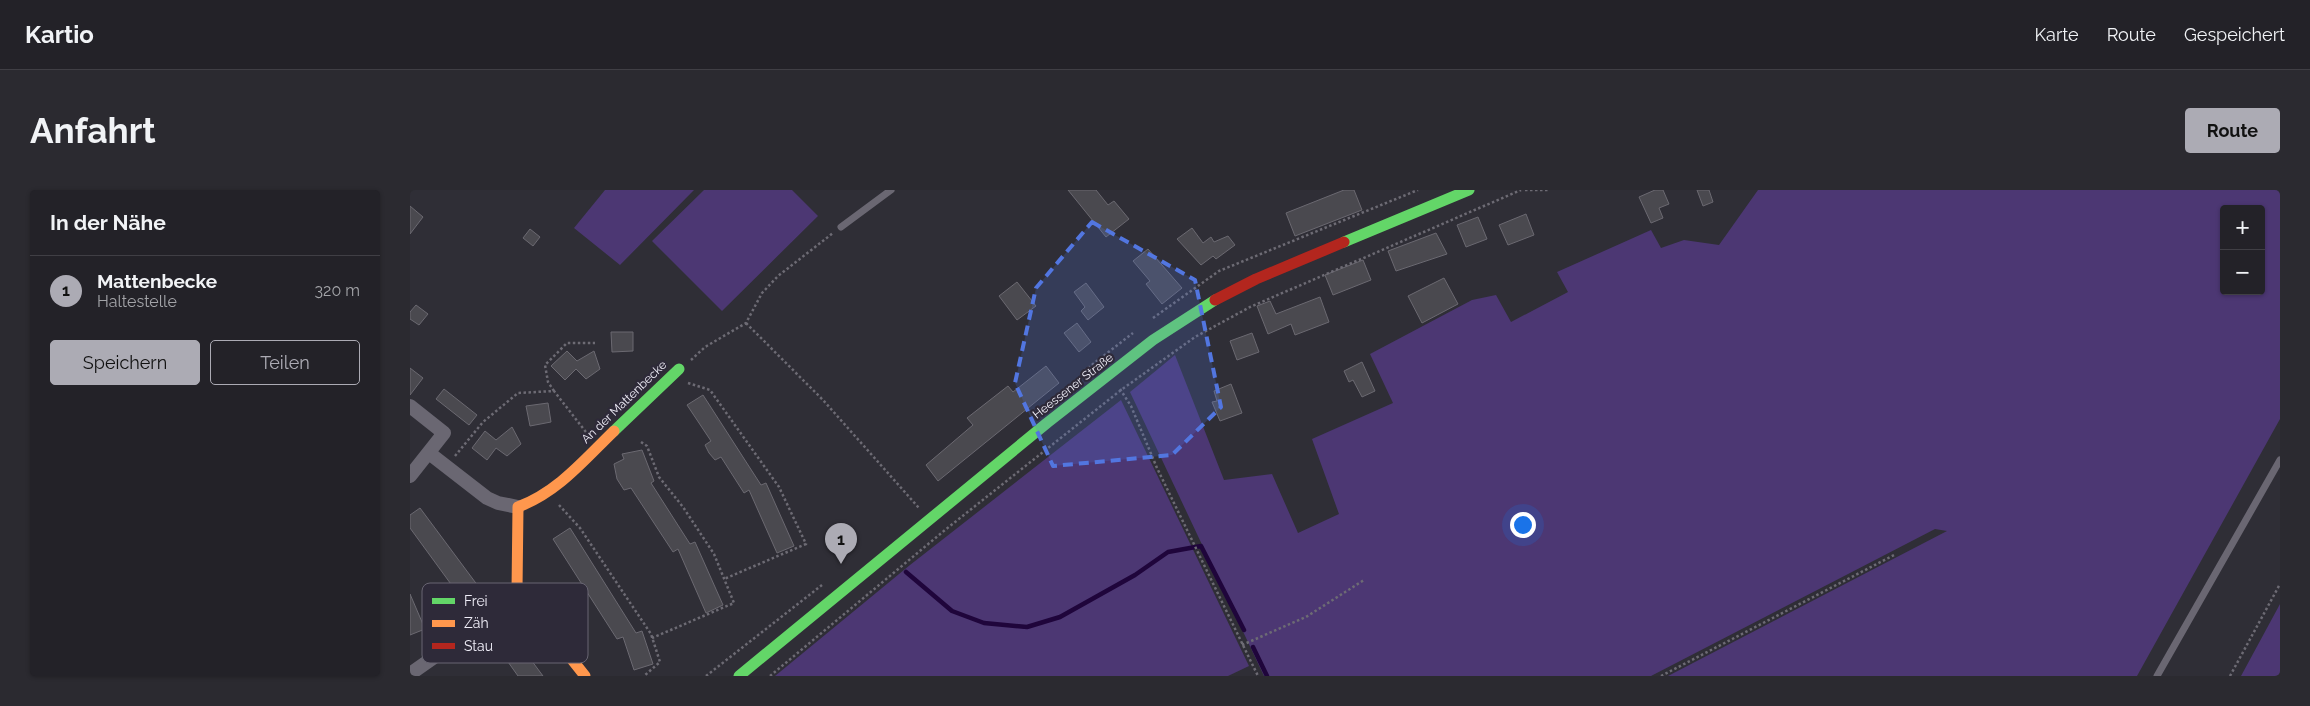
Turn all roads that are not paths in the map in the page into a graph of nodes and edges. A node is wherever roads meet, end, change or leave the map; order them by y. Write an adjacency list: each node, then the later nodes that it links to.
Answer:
1 (891, 190): 3 (lane)
2 (1469, 190): 15 (main road, Heessener Straße)
3 (841, 227)
4 (675, 373): 9 (main road, An der Mattenbecke)
5 (410, 406): 6 (street)
6 (429, 453): 8 (street); 9 (street)
7 (2280, 460): 16 (lane)
8 (410, 476)
9 (518, 507): 10 (main road)
10 (517, 583)
11 (426, 663): 13 (street)
12 (575, 663): 14 (main road)
13 (410, 674)
14 (585, 676)
15 (739, 676)
16 (2157, 676)

